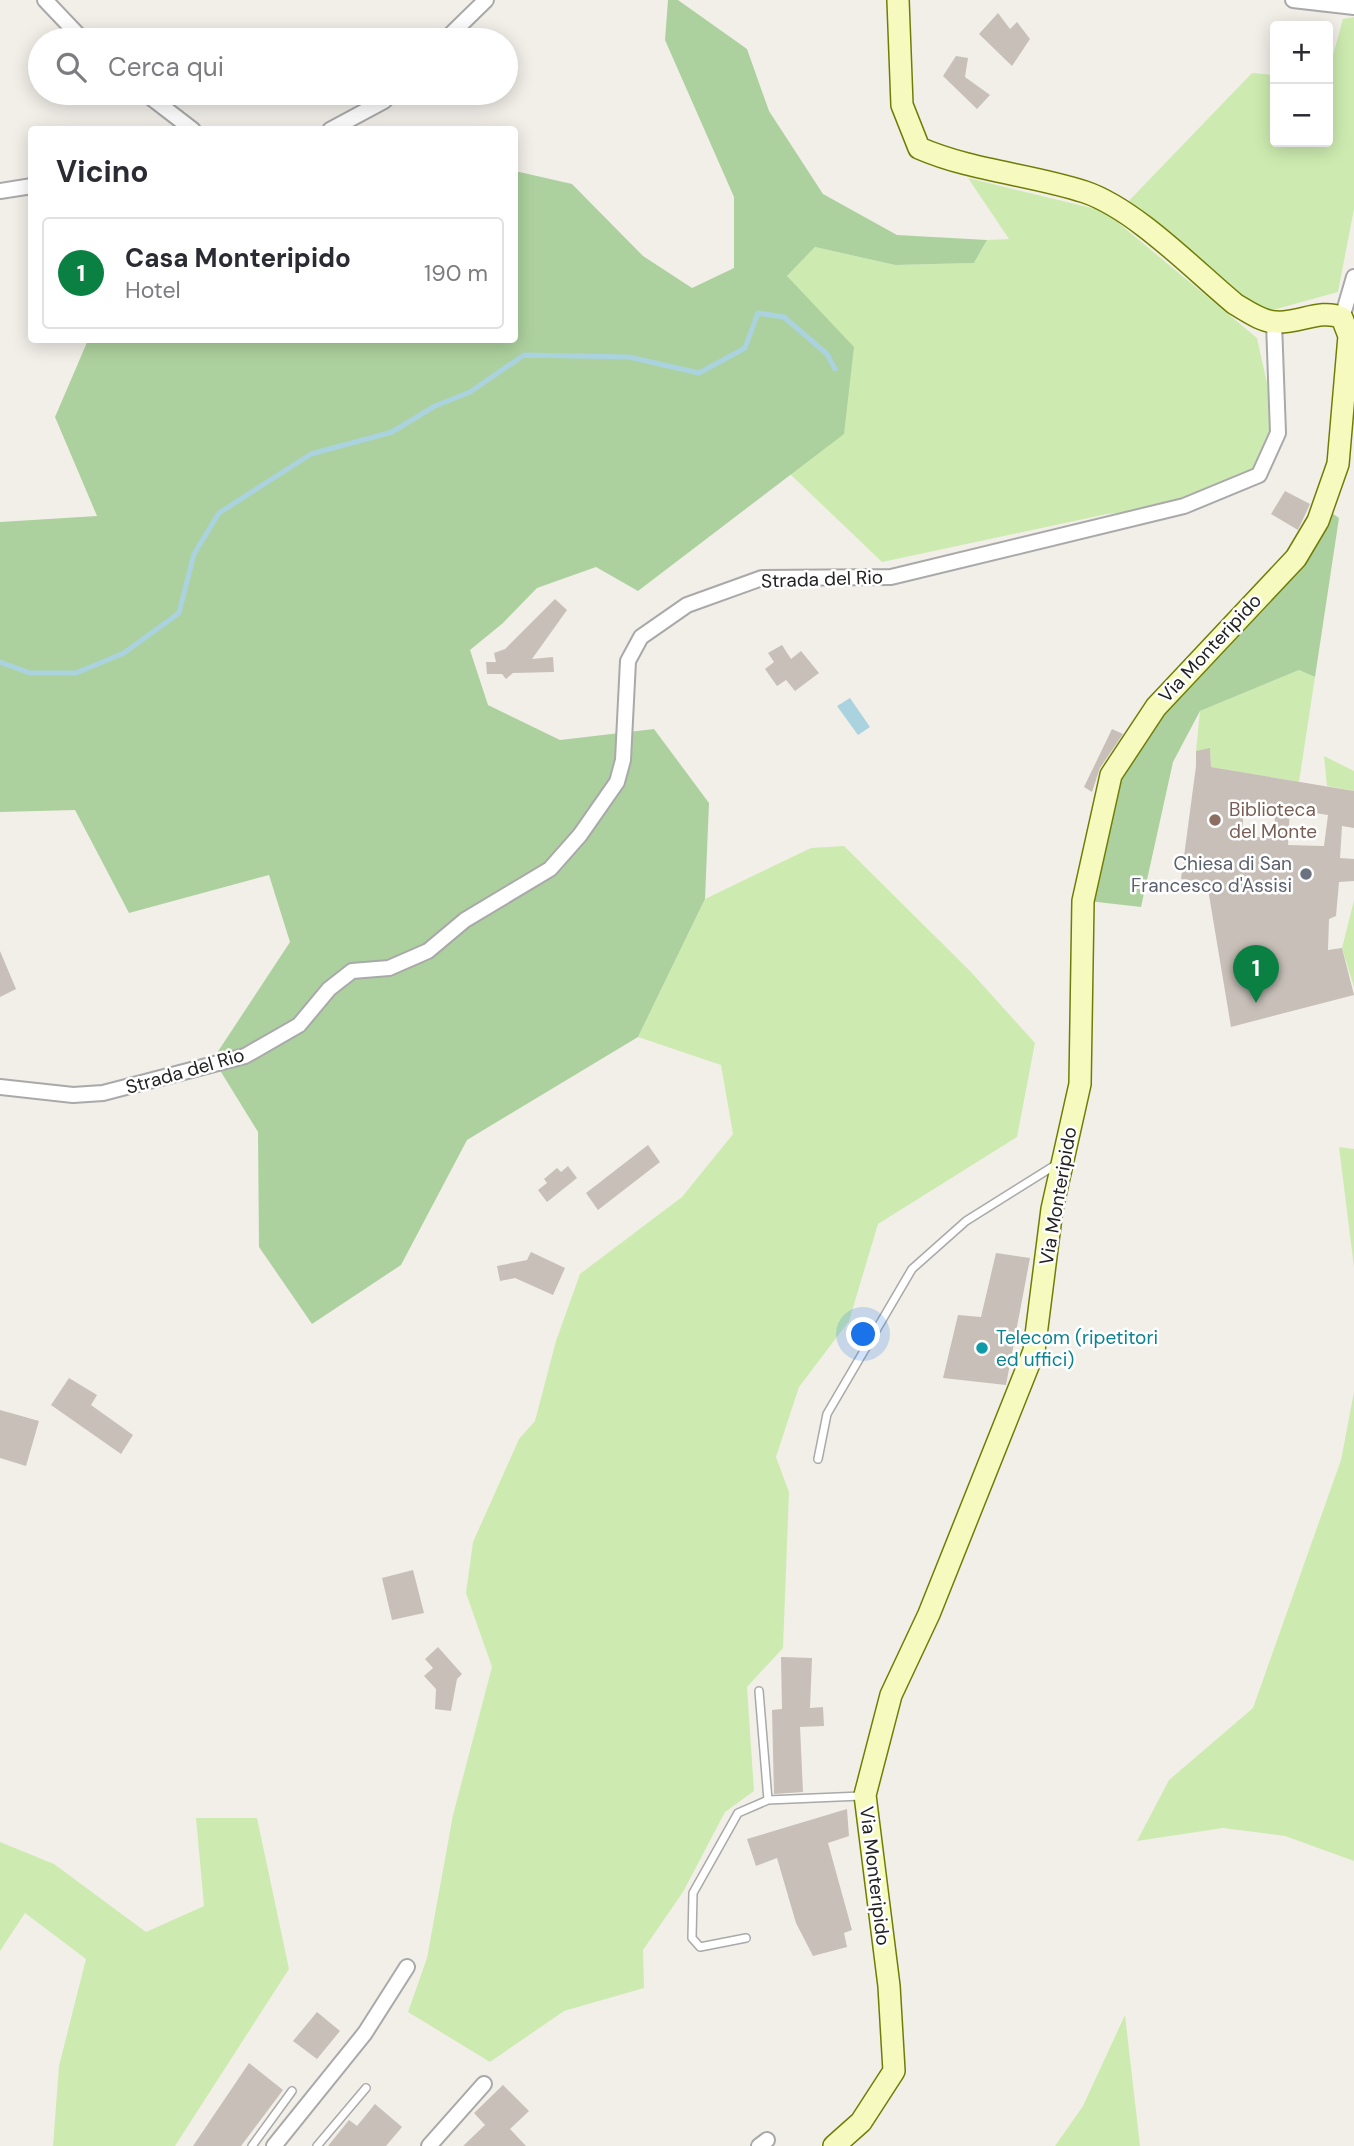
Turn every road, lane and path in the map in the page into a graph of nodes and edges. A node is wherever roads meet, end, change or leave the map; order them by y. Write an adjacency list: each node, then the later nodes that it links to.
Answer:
1 (45, 0): 6 (street)
2 (486, 0): 7 (street)
3 (898, 0): 18 (street)
4 (1293, 0): 5 (street)
5 (1354, 6)
6 (72, 28)
7 (457, 28)
8 (161, 105): 11 (street)
9 (374, 105): 12 (street)
10 (379, 105): 13 (street)
11 (188, 126)
12 (337, 126)
13 (355, 126)
14 (28, 187): 15 (street)
15 (0, 191)
16 (1354, 277): 17 (street, Via Monteripido)
17 (1342, 318): 18 (street); 20 (street, Via Monteripido)
18 (1274, 323): 19 (street, Strada del Rio)
19 (0, 1087)
20 (1063, 1160): 21 (lane); 23 (street, Via Monteripido)
21 (818, 1458)
22 (759, 1691): 24 (lane)
23 (865, 1795): 24 (lane); 34 (street, Via Monteripido)
24 (768, 1800): 25 (lane)
25 (746, 1938)
26 (407, 1967): 31 (street)
27 (484, 2084): 33 (street)
28 (366, 2088): 32 (lane)
29 (292, 2091): 30 (lane)
30 (252, 2146)
31 (274, 2146)
32 (317, 2146)
33 (429, 2146)
34 (834, 2146)

